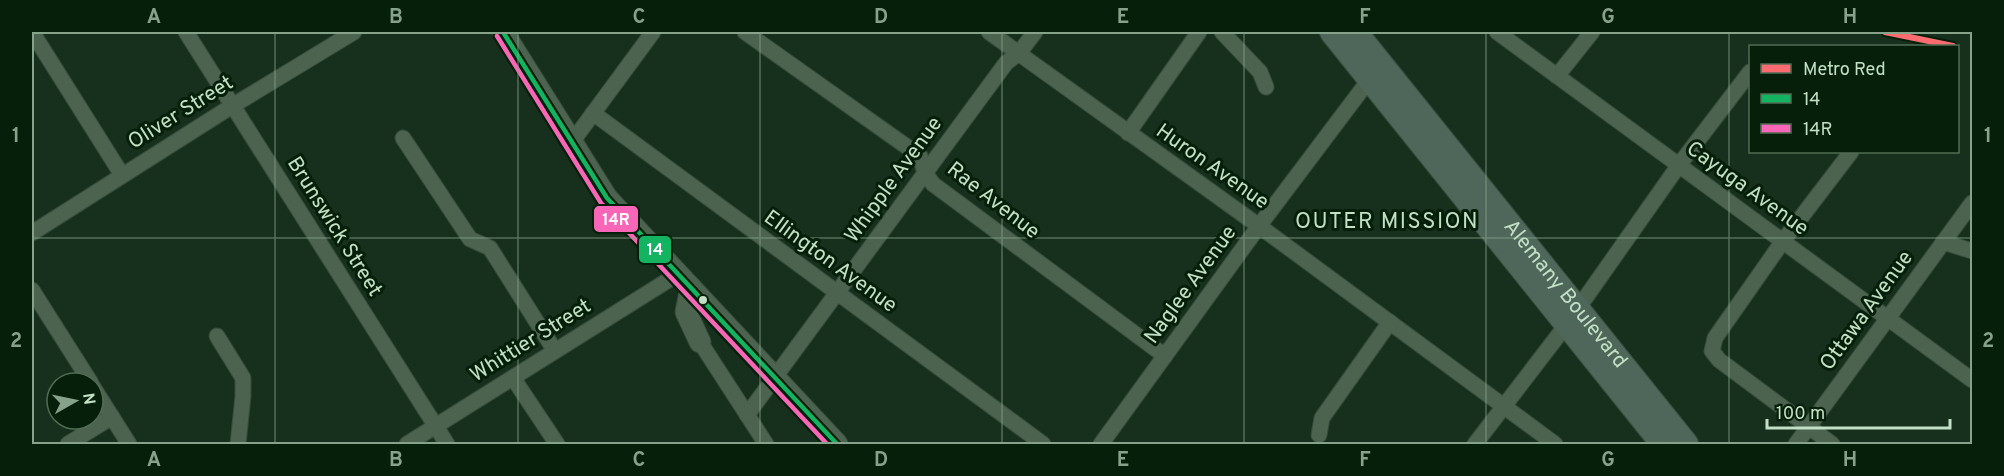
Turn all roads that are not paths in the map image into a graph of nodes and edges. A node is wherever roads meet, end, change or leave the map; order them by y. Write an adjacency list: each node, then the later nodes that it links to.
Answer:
1 (32, 32): 28 (street)
2 (186, 32): 20 (street, Brunswick Street)
3 (354, 32): 20 (street, Oliver Street)
4 (503, 32): 24 (main road)
5 (653, 32): 21 (street)
6 (745, 32): 27 (street, Rae Avenue)
7 (989, 32): 15 (street, Huron Avenue)
8 (1035, 32): 15 (street, Whipple Avenue)
9 (1199, 32): 22 (street)
10 (1222, 32): 19 (street)
11 (1332, 32): 16 (main road, Alemany Boulevard)
12 (1355, 32): 16 (main road, Alemany Boulevard)
13 (1497, 32): 18 (street, Cayuga Avenue)
14 (1592, 32): 18 (street)
15 (1019, 54): 22 (street, Huron Avenue); 27 (street, Whipple Avenue)
16 (1375, 72): 30 (street, Naglee Avenue); 38 (main road, Alemany Boulevard)
17 (1749, 73): 26 (street)
18 (1557, 76): 26 (street, Cayuga Avenue)
19 (1266, 87)
20 (232, 106): 28 (street, Oliver Street); 53 (street, Brunswick Street)
21 (593, 113): 24 (street); 37 (street, Ellington Avenue)
22 (1128, 133): 30 (street, Huron Avenue)
23 (403, 138): 43 (street)
24 (572, 142): 35 (main road)
25 (1850, 153): 32 (street)
26 (1678, 165): 32 (street, Cayuga Avenue); 38 (street)
27 (925, 173): 37 (street, Whipple Avenue); 44 (street, Rae Avenue)
28 (122, 175): 31 (street, Oliver Street)
29 (1972, 203): 33 (street, Ottawa Avenue)
30 (1259, 226): 40 (street, Huron Avenue); 44 (street, Naglee Avenue)
31 (32, 232)
32 (1783, 241): 39 (street, Cayuga Avenue); 54 (street)
33 (1943, 242): 34 (street); 39 (street, Ottawa Avenue)
34 (1972, 251)
35 (685, 281): 42 (main road); 43 (street, Whittier Street); 47 (main road)
36 (32, 290): 45 (street)
37 (837, 293): 47 (street, Whipple Avenue); 64 (street, Ellington Avenue)
38 (1572, 316): 49 (street); 68 (main road, Alemany Boulevard); 69 (main road, Alemany Boulevard)
39 (1888, 318): 48 (street, Cayuga Avenue); 54 (street, Ottawa Avenue)
40 (1390, 322): 49 (street, Huron Avenue); 55 (street)
41 (217, 336): 58 (street)
42 (700, 342): 51 (street)
43 (555, 351): 46 (street, Whittier Street)
44 (1165, 356): 65 (street, Naglee Avenue)
45 (83, 371)
46 (513, 378): 53 (street, Whittier Street); 61 (street)
47 (775, 378): 51 (street, Whipple Avenue); 63 (main road)
48 (1972, 380)
49 (1503, 405): 66 (street); 67 (street, Huron Avenue)
50 (105, 406): 52 (street)
51 (747, 415): 62 (street)
52 (112, 417): 56 (street); 57 (street)
53 (435, 427): 59 (street, Whittier Street); 60 (street, Brunswick Street)
54 (1810, 427): 70 (street, Ottawa Avenue); 71 (street)
55 (1320, 435)
56 (68, 444)
57 (129, 444)
58 (238, 444)
59 (407, 444)
60 (447, 444)
61 (557, 444)
62 (766, 444)
63 (837, 444)
64 (1043, 444)
65 (1101, 444)
66 (1475, 444)
67 (1555, 444)
68 (1663, 444)
69 (1686, 444)
70 (1796, 444)
71 (1832, 444)

